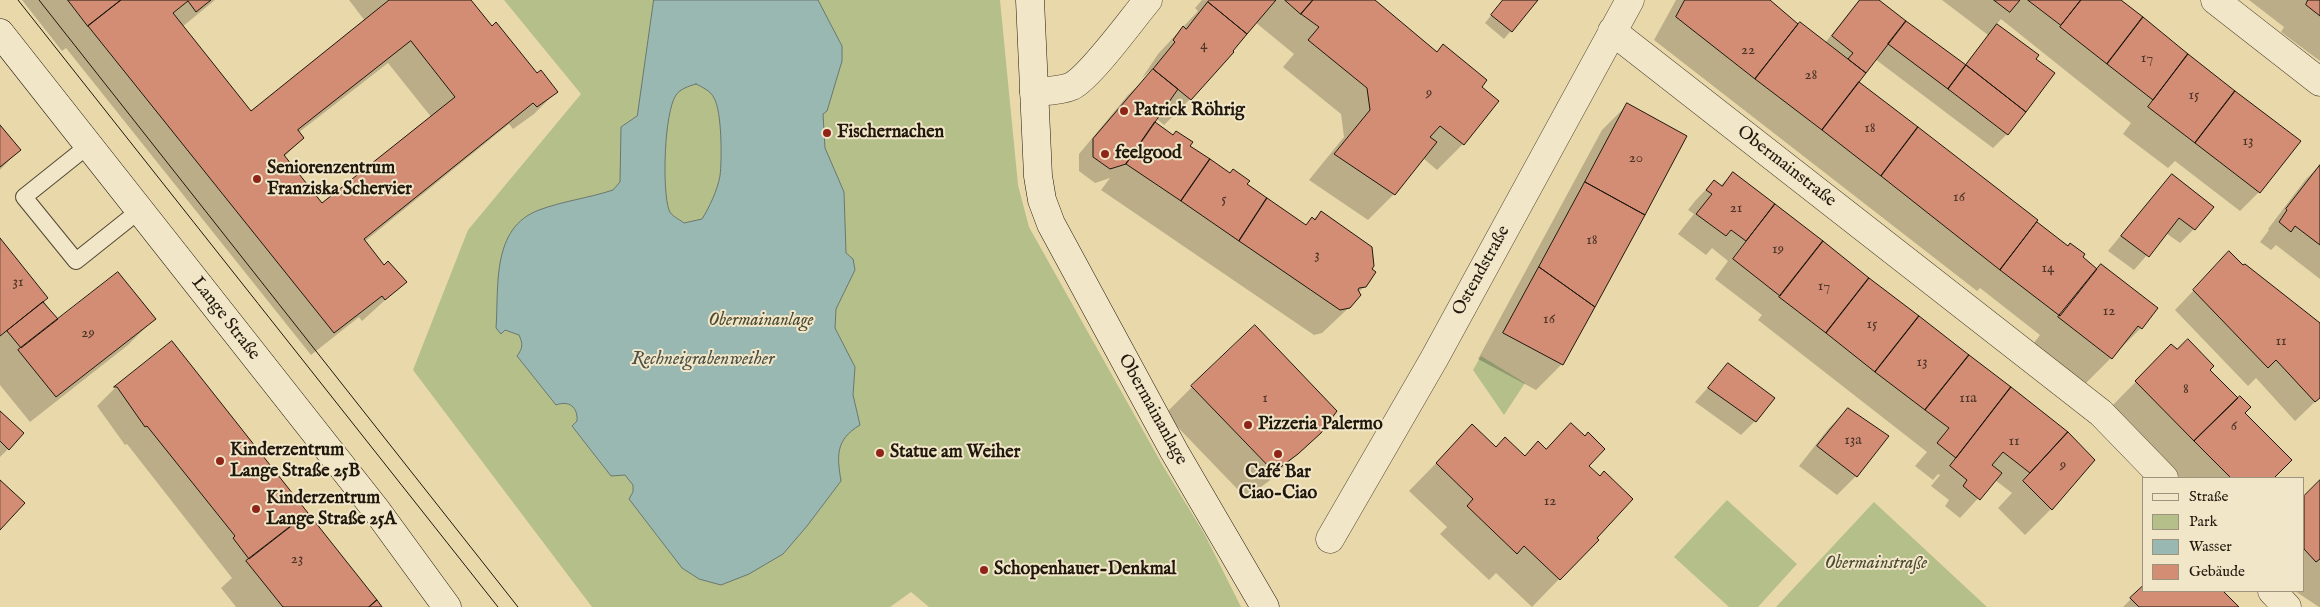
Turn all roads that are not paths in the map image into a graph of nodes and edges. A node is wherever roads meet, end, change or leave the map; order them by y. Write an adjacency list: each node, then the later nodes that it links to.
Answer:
1 (1030, 0): 8 (street, Obermainanlage)
2 (1148, 0): 8 (street)
3 (1630, 0): 5 (street, Ostendstraße)
4 (2215, 0): 7 (street)
5 (1612, 31): 11 (street, Obermainstraße); 12 (street, Ostendstraße)
6 (0, 33): 9 (street, Lange Straße)
7 (2320, 82)
8 (1034, 92): 15 (street, Obermainanlage)
9 (89, 145): 10 (street, Lange Straße); 10 (lane)
10 (140, 210): 14 (street, Lange Straße)
11 (2155, 469)
12 (1330, 539)
13 (2273, 592): 16 (street)
14 (447, 607)
15 (1264, 607)
16 (2287, 607)

